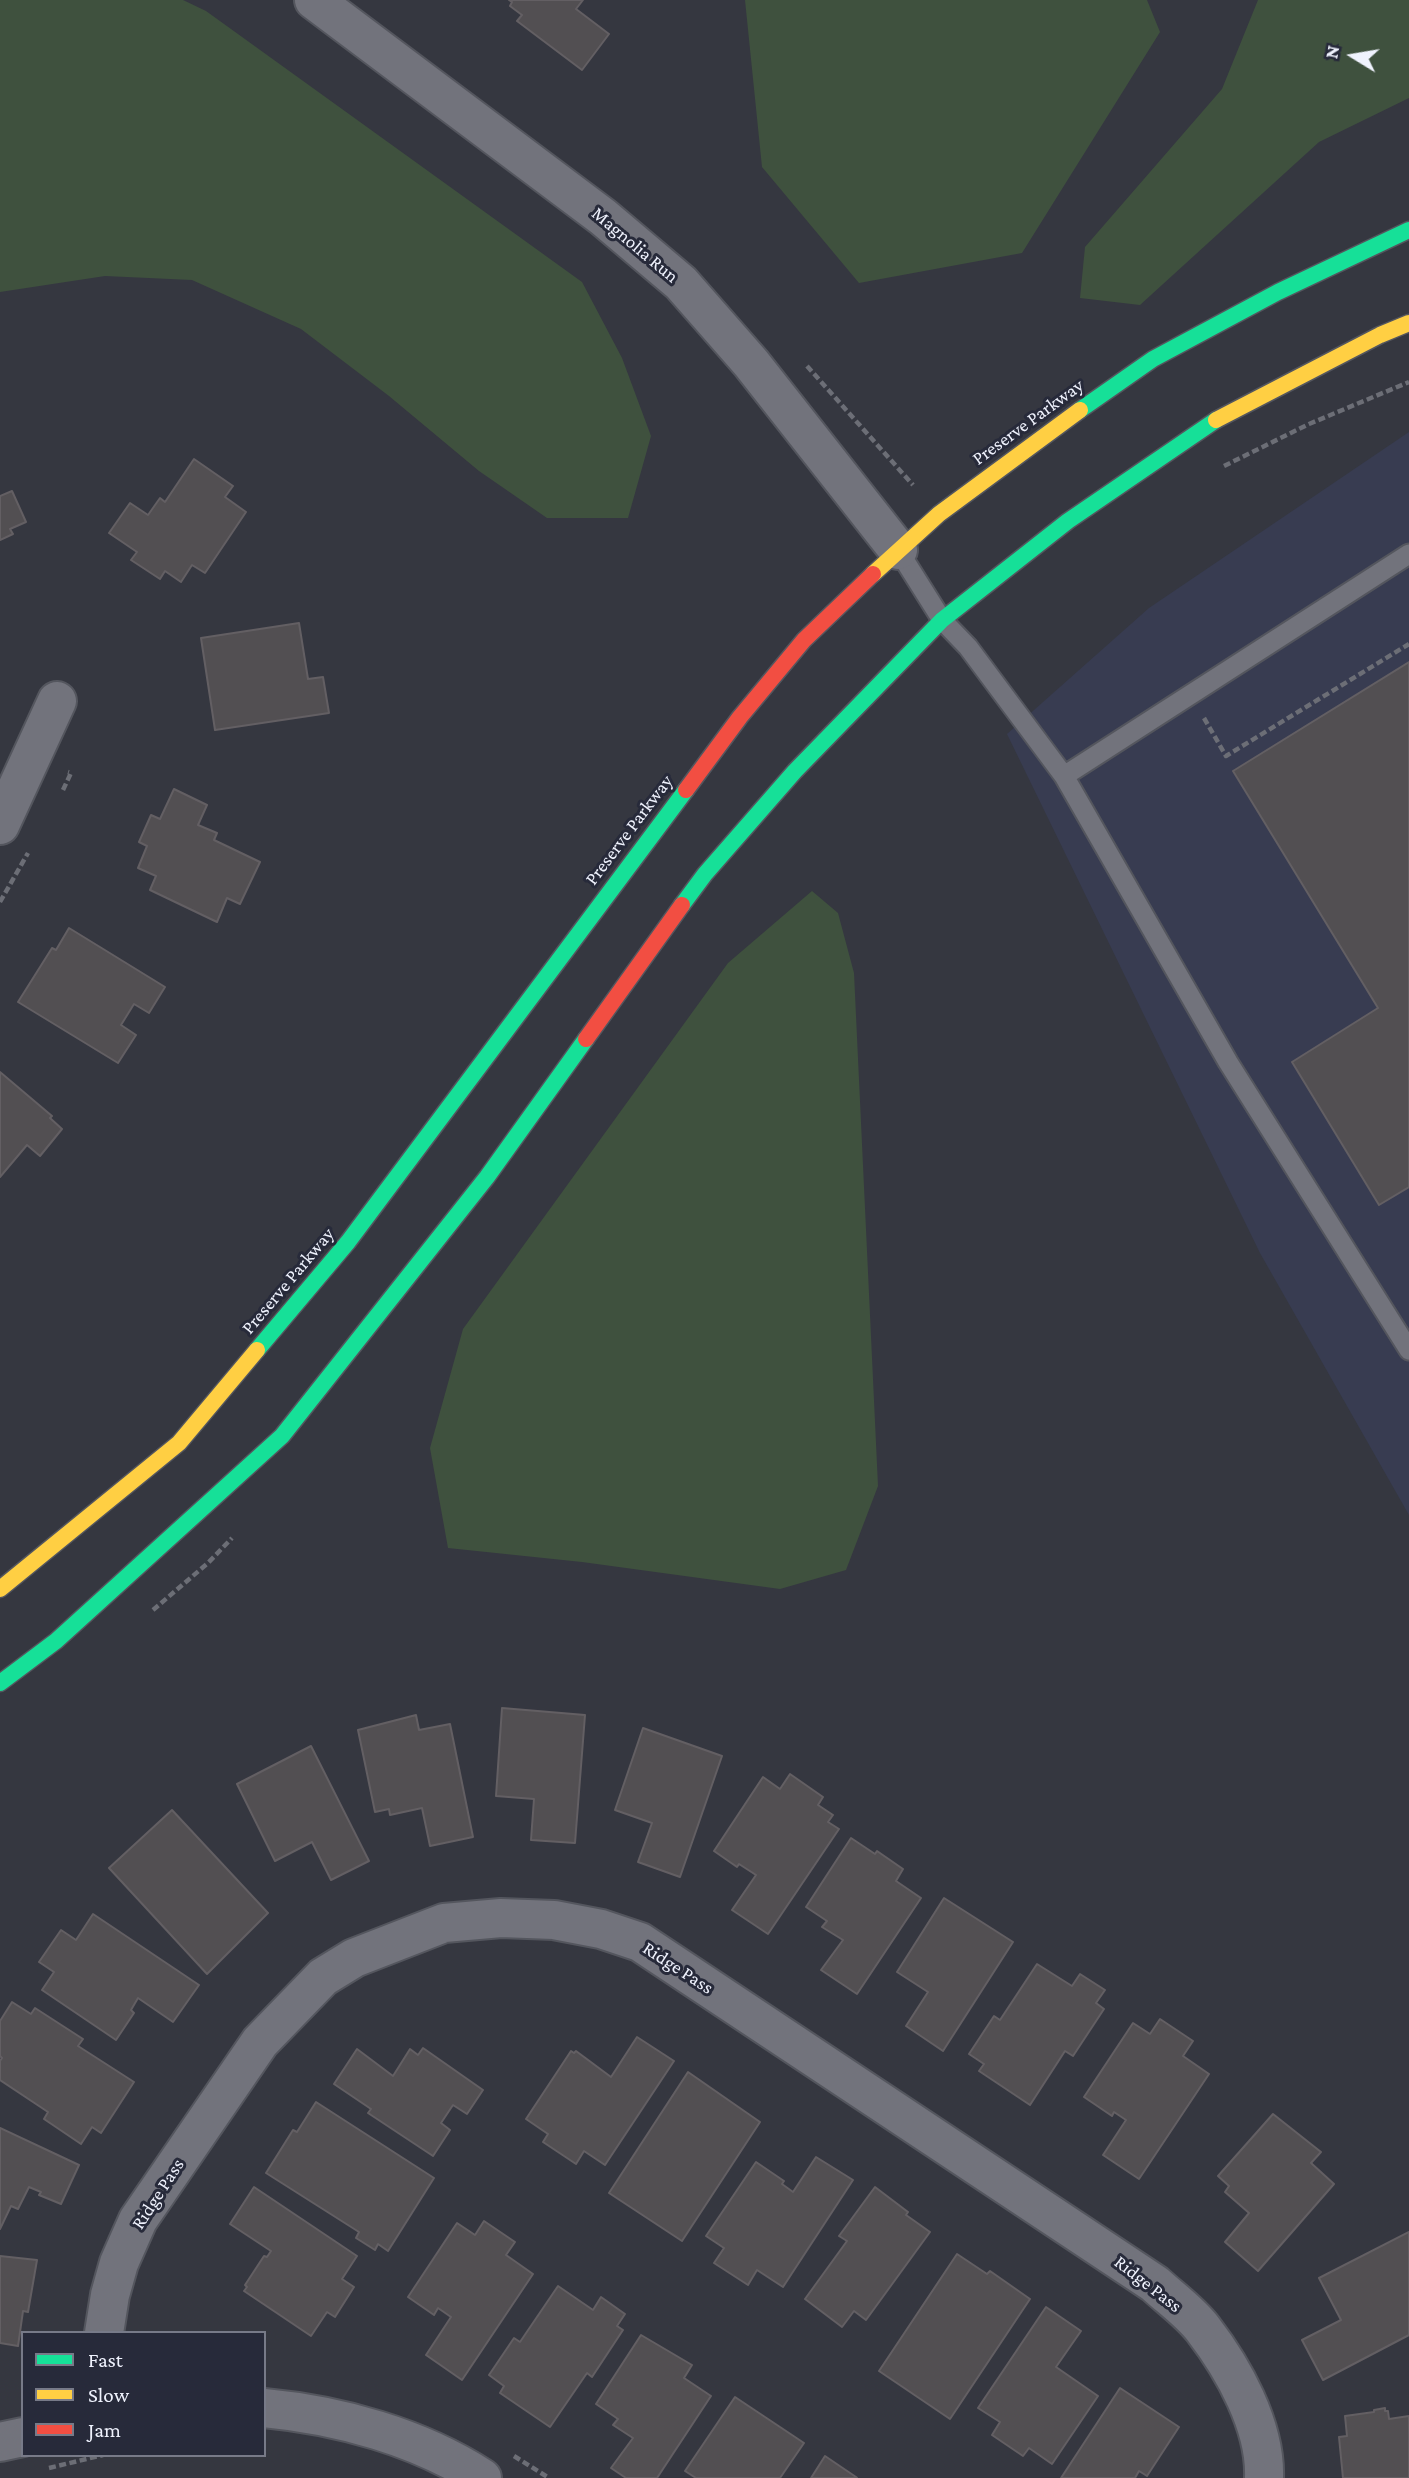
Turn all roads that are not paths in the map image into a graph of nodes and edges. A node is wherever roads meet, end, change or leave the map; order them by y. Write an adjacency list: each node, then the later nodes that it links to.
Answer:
1 (314, 0): 4 (street, Magnolia Run)
2 (1409, 230): 4 (street, Preserve Parkway)
3 (1409, 323): 6 (street)
4 (898, 550): 6 (lane); 11 (street, Preserve Parkway)
5 (1409, 554): 8 (lane)
6 (942, 620): 8 (lane); 12 (street)
7 (57, 701): 9 (street)
8 (1064, 776): 10 (lane)
9 (0, 825)
10 (1409, 1350)
11 (0, 1589)
12 (0, 1684)
13 (104, 2331): 18 (street, Ridge Pass)
14 (266, 2408): 17 (street)
15 (21, 2437): 16 (street)
16 (0, 2442)
17 (482, 2478)
18 (1264, 2478)

